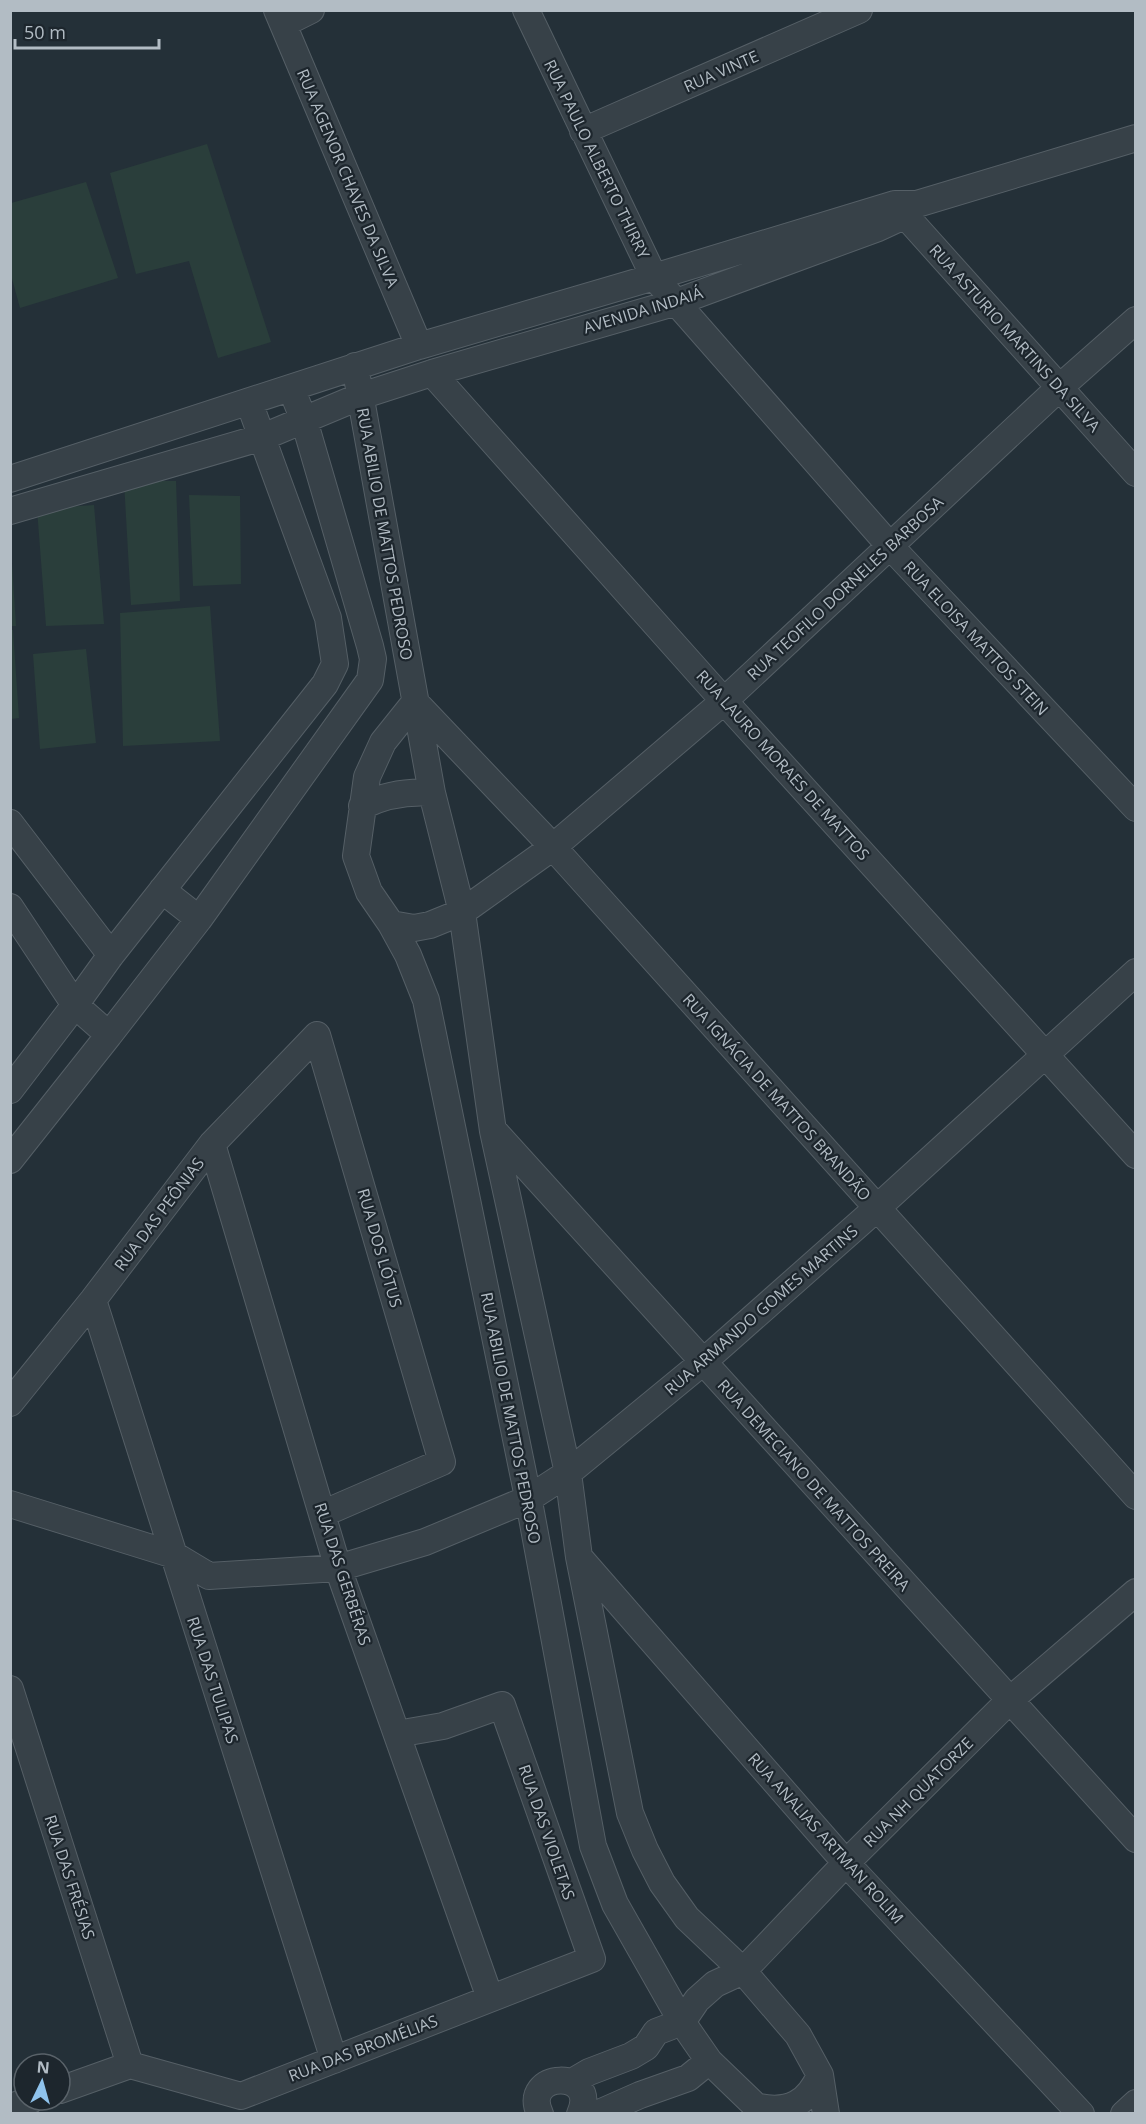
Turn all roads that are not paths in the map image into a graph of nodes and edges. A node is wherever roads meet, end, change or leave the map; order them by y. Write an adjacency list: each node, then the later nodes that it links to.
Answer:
1 (311, 10): 4 (street)
2 (526, 10): 5 (street, RUA PAULO ALBERTO THIRRY)
3 (859, 10): 5 (street, RUA VINTE)
4 (280, 17): 11 (street, RUA AGENOR CHAVES DA SILVA)
5 (583, 131): 8 (street, RUA PAULO ALBERTO THIRRY)
6 (1136, 138): 7 (street, AVENIDA INDAIÁ)
7 (906, 208): 8 (street, AVENIDA INDAIÁ); 9 (street, AVENIDA INDAIÁ); 15 (street, RUA ASTURIO MARTINS DA SILVA)
8 (654, 278): 9 (street, RUA PAULO ALBERTO THIRRY); 11 (street, AVENIDA INDAIÁ)
9 (677, 302): 13 (street, AVENIDA INDAIÁ); 23 (street, RUA ELOISA MATTOS STEIN)
10 (1136, 320): 15 (street, RUA TEOFILO DORNELES BARBOSA)
11 (419, 346): 12 (street, AVENIDA INDAIÁ)
12 (355, 366): 14 (street, AVENIDA INDAIÁ); 16 (street, RUA ABILIO DE MATTOS PEDROSO)
13 (432, 373): 16 (street, AVENIDA INDAIÁ); 26 (street, RUA LAURO MORAES DE MATTOS)
14 (291, 388): 17 (street, AVENIDA INDAIÁ); 18 (street)
15 (1059, 388): 20 (street, RUA ASTURIO MARTINS DA SILVA); 23 (street, RUA TEOFILO DORNELES BARBOSA)
16 (361, 396): 18 (street, AVENIDA INDAIÁ); 27 (street, RUA ABILIO DE MATTOS PEDROSO)
17 (249, 402): 19 (street); 21 (street, AVENIDA INDAIÁ)
18 (304, 420): 19 (street, AVENIDA INDAIÁ); 24 (street)
19 (263, 436): 22 (street, AVENIDA INDAIÁ); 25 (street)
20 (1136, 473)
21 (10, 479)
22 (10, 511)
23 (890, 546): 26 (street, RUA TEOFILO DORNELES BARBOSA); 30 (street, RUA ELOISA MATTOS STEIN)
24 (370, 646): 25 (street); 36 (street)
25 (335, 664): 33 (street)
26 (724, 701): 32 (street, RUA TEOFILO DORNELES BARBOSA); 43 (street, RUA LAURO MORAES DE MATTOS)
27 (415, 702): 28 (street, RUA ABILIO DE MATTOS PEDROSO); 29 (street, RUA ABILIO DE MATTOS PEDROSO); 32 (street, RUA IGNÁCIA DE MATTOS BRANDÃO)
28 (432, 793): 29 (street); 35 (street, RUA ABILIO DE MATTOS PEDROSO)
29 (362, 806): 37 (street, RUA ABILIO DE MATTOS PEDROSO)
30 (1136, 808)
31 (12, 827): 38 (street)
32 (553, 847): 35 (street, RUA TEOFILO DORNELES BARBOSA); 49 (street, RUA IGNÁCIA DE MATTOS BRANDÃO)
33 (162, 890): 36 (street); 38 (street)
34 (10, 907): 40 (street)
35 (462, 912): 37 (street, RUA TEOFILO DORNELES BARBOSA); 45 (street, RUA ABILIO DE MATTOS PEDROSO)
36 (199, 919): 41 (street)
37 (391, 924): 55 (street, RUA ABILIO DE MATTOS PEDROSO)
38 (111, 955): 40 (street)
39 (1136, 972): 43 (street, RUA ARMANDO GOMES MARTINS)
40 (75, 1005): 41 (street); 44 (street)
41 (109, 1035): 48 (street)
42 (318, 1035): 46 (street, RUA DAS PEÔNIAS); 57 (street, RUA DOS LÓTUS)
43 (1046, 1054): 47 (street, RUA LAURO MORAES DE MATTOS); 49 (street, RUA ARMANDO GOMES MARTINS)
44 (10, 1090)
45 (493, 1131): 51 (street, RUA DEMECIANO DE MATTOS PREIRA); 53 (street, RUA ABILIO DE MATTOS PEDROSO)
46 (212, 1144): 50 (street, RUA DAS PEÔNIAS); 57 (street, RUA DAS GERBÉRAS)
47 (1136, 1155)
48 (10, 1160)
49 (877, 1208): 51 (street, RUA ARMANDO GOMES MARTINS); 54 (street, RUA IGNÁCIA DE MATTOS BRANDÃO)
50 (93, 1300): 52 (street, RUA DAS PEÔNIAS); 58 (street, RUA DAS TULIPAS)
51 (704, 1362): 53 (street, RUA ARMANDO GOMES MARTINS); 63 (street, RUA DEMECIANO DE MATTOS PREIRA)
52 (10, 1403)
53 (568, 1473): 55 (street, RUA ARMANDO GOMES MARTINS); 59 (street, RUA ABILIO DE MATTOS PEDROSO)
54 (1136, 1496)
55 (529, 1503): 60 (street, RUA ARMANDO GOMES MARTINS); 70 (street, RUA ABILIO DE MATTOS PEDROSO)
56 (10, 1504): 58 (street, RUA ARMANDO GOMES MARTINS)
57 (322, 1514): 60 (street, RUA DAS GERBÉRAS)
58 (174, 1555): 60 (street, RUA ARMANDO GOMES MARTINS); 72 (street, RUA DAS TULIPAS)
59 (579, 1557): 66 (street, RUA ANALIAS ARTMAN ROLIM); 68 (street, RUA ABILIO DE MATTOS PEDROSO)
60 (340, 1573): 64 (street, RUA DAS GERBÉRAS)
61 (1136, 1592): 63 (street, RUA NH QUATORZE)
62 (10, 1689): 74 (street, RUA DAS FRÉSIAS)
63 (1010, 1700): 65 (street, RUA DEMECIANO DE MATTOS PREIRA); 66 (street, RUA NH QUATORZE)
64 (397, 1734): 67 (street, RUA DAS VIOLETAS); 69 (street, RUA DAS GERBÉRAS)
65 (1136, 1839)
66 (846, 1863): 68 (street, RUA NH QUATORZE); 87 (street, RUA ANALIAS ARTMAN ROLIM)
67 (592, 1959): 69 (street, RUA DAS BROMÉLIAS)
68 (742, 1971): 70 (street, RUA NH QUATORZE); 75 (street, RUA ABILIO DE MATTOS PEDROSO)
69 (490, 1998): 72 (street, RUA DAS BROMÉLIAS)
70 (682, 2022): 71 (street); 73 (street, RUA ABILIO DE MATTOS PEDROSO)
71 (646, 2047): 76 (street); 77 (street)
72 (334, 2060): 74 (street, RUA DAS BROMÉLIAS)
73 (709, 2061): 77 (street); 81 (street, RUA ABILIO DE MATTOS PEDROSO)
74 (130, 2065): 78 (street)
75 (820, 2075): 81 (street); 86 (street, RUA ABILIO DE MATTOS PEDROSO)
76 (572, 2082): 79 (street); 84 (street)
77 (668, 2085): 85 (street)
78 (72, 2086)
79 (542, 2088): 82 (street); 83 (street)
80 (1136, 2103): 88 (street)
81 (761, 2110)
82 (523, 2114)
83 (540, 2114)
84 (580, 2114)
85 (597, 2114)
86 (826, 2114)
87 (1081, 2114)
88 (1124, 2114)

